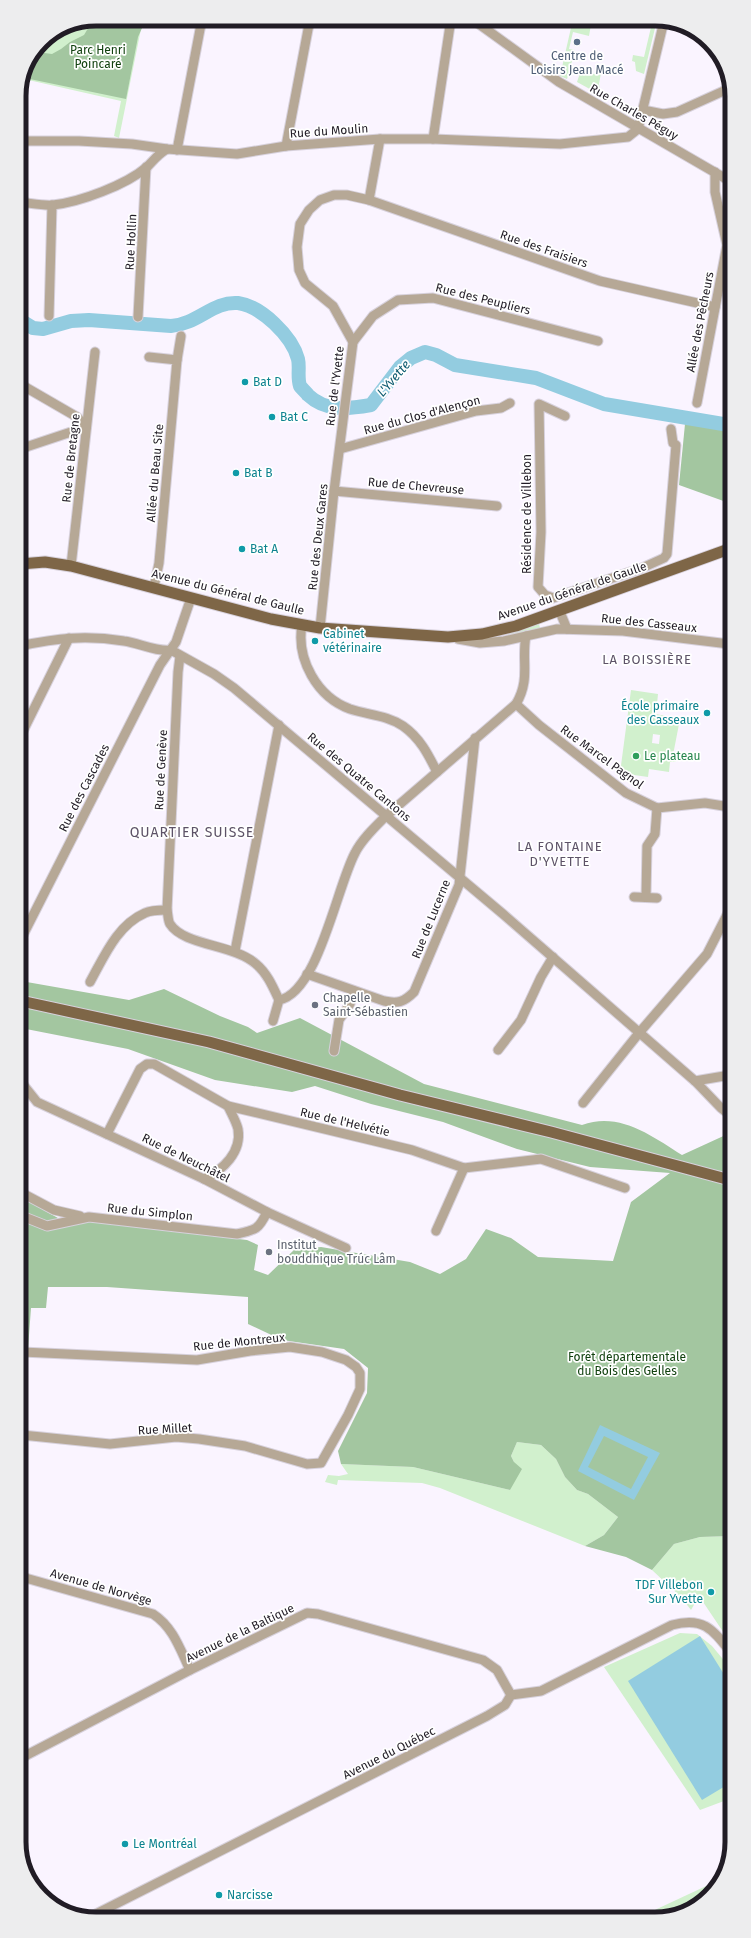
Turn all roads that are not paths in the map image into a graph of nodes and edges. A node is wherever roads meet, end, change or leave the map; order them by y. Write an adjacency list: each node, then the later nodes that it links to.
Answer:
1 (200, 26): 13 (street)
2 (309, 26): 12 (street)
3 (450, 26): 10 (street)
4 (482, 26): 8 (street, Rue Charles Péguy)
5 (663, 26): 7 (street)
6 (725, 91): 7 (street)
7 (643, 110): 8 (street)
8 (638, 129): 10 (street, Rue du Moulin); 15 (street, Rue Charles Péguy)
9 (380, 139): 10 (street, Rue du Moulin); 12 (street, Rue du Moulin); 17 (street)
10 (433, 139)
11 (26, 141): 13 (street, Rue du Moulin)
12 (286, 146): 13 (street, Rue du Moulin)
13 (172, 150): 14 (street)
14 (146, 167): 19 (street); 24 (street, Rue Hollin)
15 (715, 172): 16 (street, Rue Charles Péguy); 20 (street)
16 (725, 178)
17 (369, 200): 22 (street, Rue des Fraisiers); 27 (street, Rue de l'Yvette)
18 (26, 203): 19 (street)
19 (52, 205): 23 (street)
20 (725, 233)
21 (725, 259): 22 (street, Allée des Pêcheurs)
22 (715, 307): 33 (street, Allée des Pêcheurs)
23 (49, 316)
24 (138, 317)
25 (180, 336): 30 (street, Allée du Beau Site)
26 (598, 341): 27 (street, Rue des Peupliers)
27 (353, 342): 38 (street, Rue de l'Yvette)
28 (95, 352): 35 (street, Rue de Bretagne)
29 (149, 357): 30 (street)
30 (177, 360): 46 (street, Allée du Beau Site)
31 (26, 387): 35 (street)
32 (510, 403): 38 (street, Rue du Clos d'Alençon)
33 (697, 403)
34 (565, 416): 44 (street, Résidence de Villebon)
35 (86, 427): 37 (street); 43 (street, Rue de Bretagne)
36 (671, 429): 44 (street, Résidence de Villebon)
37 (26, 447)
38 (340, 449): 39 (street, Rue des Deux Gares)
39 (334, 491): 40 (street, Rue de Chevreuse); 51 (street, Rue des Deux Gares)
40 (496, 506)
41 (725, 551): 45 (main road, Avenue du Général de Gaulle)
42 (26, 564): 43 (main road, Avenue du Général de Gaulle)
43 (71, 566): 46 (main road, Avenue du Général de Gaulle)
44 (642, 568): 45 (street)
45 (647, 580): 48 (main road, Avenue du Général de Gaulle)
46 (154, 587): 47 (main road, Avenue du Général de Gaulle)
47 (191, 598): 50 (main road, Avenue du Général de Gaulle); 59 (street, Rue des Cascades)
48 (560, 612): 49 (main road, Avenue du Général de Gaulle); 52 (street)
49 (544, 618): 53 (street); 55 (main road, Avenue du Général de Gaulle)
50 (302, 625): 51 (main road, Avenue du Général de Gaulle); 65 (street)
51 (320, 628): 55 (main road, Avenue du Général de Gaulle)
52 (567, 629): 53 (street, Rue des Casseaux); 57 (street, Rue des Casseaux)
53 (548, 630): 54 (street, Rue des Casseaux)
54 (526, 636): 55 (street, Rue des Casseaux); 61 (street)
55 (448, 637)
56 (70, 638): 58 (street, Rue des Quatre Cantons); 59 (street, Rue des Quatre Cantons); 62 (street)
57 (725, 644)
58 (26, 645)
59 (171, 650): 60 (street, Rue des Quatre Cantons); 75 (street, Rue des Cascades)
60 (180, 656): 63 (street, Rue des Quatre Cantons); 73 (street, Rue de Genève)
61 (516, 704): 64 (street); 67 (street, Rue Marcel Pagnol)
62 (26, 725)
63 (279, 725): 68 (street, Rue des Quatre Cantons); 76 (street)
64 (475, 738): 65 (street); 69 (street, Rue de Lucerne)
65 (437, 772): 68 (street)
66 (725, 806): 67 (street)
67 (657, 808): 71 (street)
68 (386, 816): 69 (street, Rue des Quatre Cantons); 78 (street)
69 (460, 877): 77 (street, Rue des Quatre Cantons); 80 (street, Rue de Lucerne)
70 (634, 897): 71 (street)
71 (646, 897): 72 (street)
72 (657, 898)
73 (167, 910): 76 (street); 79 (street)
74 (725, 919): 84 (street)
75 (26, 929)
76 (235, 951): 81 (street)
77 (553, 957): 84 (street, Rue des Quatre Cantons); 85 (street)
78 (307, 974): 80 (street, Rue de Lucerne); 81 (street)
79 (90, 982)
80 (354, 991): 86 (street)
81 (279, 1000): 83 (street)
82 (26, 1001): 96 (main road)
83 (273, 1021)
84 (639, 1033): 88 (street, Rue des Quatre Cantons); 90 (street)
85 (498, 1050)
86 (334, 1051)
87 (725, 1076): 88 (street)
88 (695, 1081): 92 (street, Rue des Quatre Cantons)
89 (26, 1088): 93 (street, Rue de Neuchâtel)
90 (583, 1103)
91 (228, 1106): 93 (street, Rue de l'Helvétie); 94 (street, Rue de l'Helvétie); 95 (street)
92 (725, 1111)
93 (107, 1134): 95 (street, Rue de Neuchâtel)
94 (464, 1168): 97 (street, Rue de l'Helvétie); 102 (street)
95 (204, 1179): 99 (street, Rue de Neuchâtel)
96 (725, 1179)
97 (625, 1188)
98 (26, 1195): 100 (street)
99 (267, 1212): 100 (street, Rue du Simplon); 103 (street, Rue de Neuchâtel)
100 (89, 1217): 101 (street, Rue du Simplon)
101 (26, 1218)
102 (436, 1231)
103 (346, 1248)
104 (26, 1352): 106 (street, Rue de Montreux)
105 (26, 1435): 106 (street, Rue Millet)
106 (326, 1456)
107 (26, 1578): 109 (street, Avenue de Norvège)
108 (725, 1644): 110 (street)
109 (190, 1670): 110 (street, Avenue de la Baltique); 111 (street, Avenue de la Baltique)
110 (511, 1695): 112 (street, Avenue du Québec)
111 (26, 1755)
112 (100, 1912)

